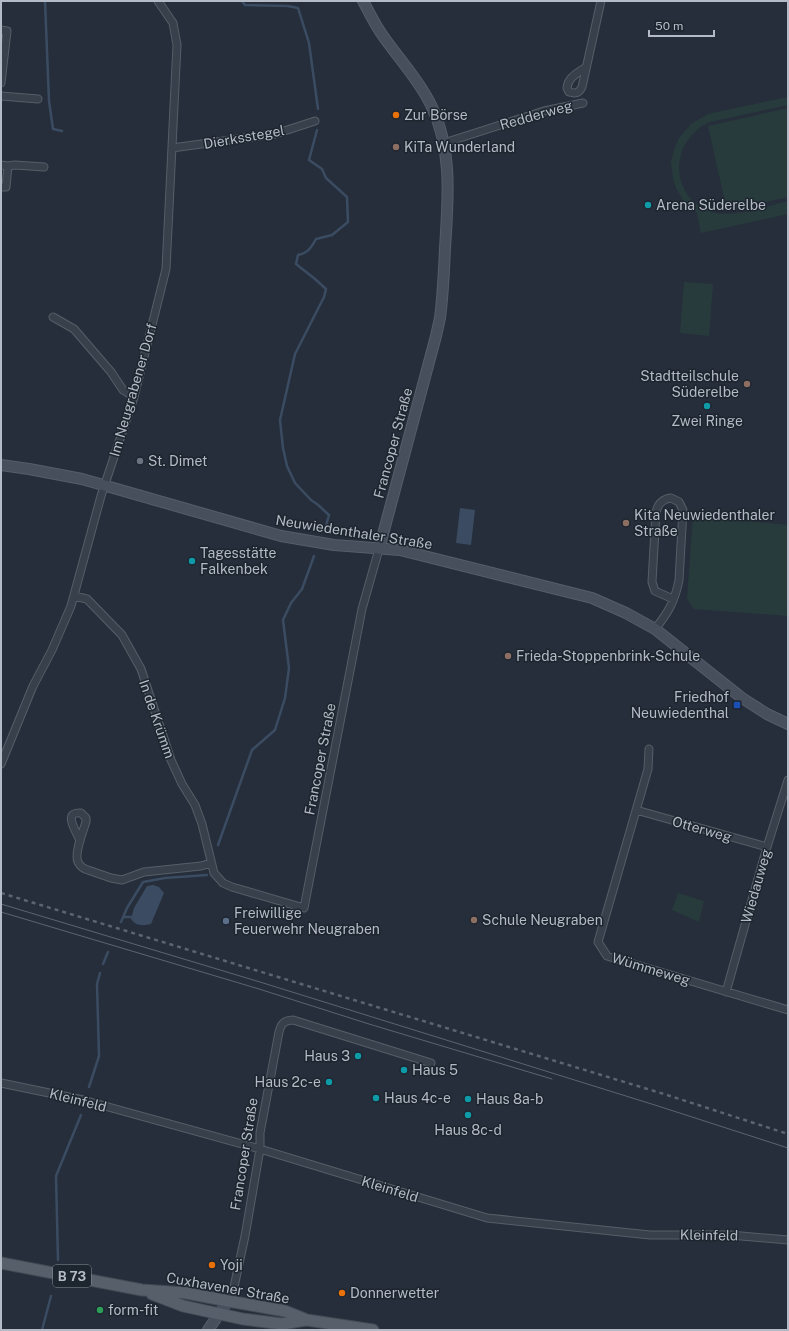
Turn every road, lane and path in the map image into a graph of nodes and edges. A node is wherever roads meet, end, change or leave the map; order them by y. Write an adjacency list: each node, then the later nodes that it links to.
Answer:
1 (158, 1): 12 (street, Im Neugrabener Dorf)
2 (363, 1): 11 (main road, Francoper Straße)
3 (601, 1): 5 (street)
4 (1, 30): 6 (street)
5 (586, 67)
6 (1, 83)
7 (1, 96): 8 (street)
8 (38, 100)
9 (583, 103): 11 (street, Redderweg)
10 (315, 121): 12 (street, Dierksstegel)
11 (444, 143): 20 (main road, Francoper Straße)
12 (172, 148): 17 (street, Im Neugrabener Dorf)
13 (4, 166): 14 (street); 15 (street)
14 (44, 167)
15 (1, 186)
16 (53, 317): 17 (street)
17 (134, 397): 19 (street, Im Neugrabener Dorf)
18 (1, 465): 19 (main road, Neuwiedenthaler Straße)
19 (105, 484): 20 (main road, Neuwiedenthaler Straße); 21 (street, Im Neugrabener Dorf)
20 (379, 549): 23 (main road, Neuwiedenthaler Straße); 32 (street, Francoper Straße)
21 (74, 596): 26 (street, Im Neugrabener Dorf); 31 (street, In de Krümm)
22 (674, 599): 22 (street); 23 (street)
23 (655, 629): 24 (main road, Neuwiedenthaler Straße)
24 (788, 724)
25 (649, 749): 28 (street, Wümmeweg)
26 (1, 764)
27 (788, 780): 30 (street, Wiedauweg)
28 (636, 810): 30 (street, Otterweg); 33 (street, Wümmeweg)
29 (80, 841): 31 (street)
30 (767, 847): 33 (street, Wiedauweg)
31 (211, 863): 32 (street, In de Krümm)
32 (304, 908)
33 (726, 992): 34 (street, Wümmeweg)
34 (788, 1010)
35 (431, 1063): 37 (street, Francoper Straße)
36 (1, 1083): 37 (street, Kleinfeld)
37 (260, 1150): 38 (street, Kleinfeld); 41 (street, Francoper Straße)
38 (788, 1240)
39 (1, 1263): 40 (main road, Cuxhavener Straße / B 73)
40 (142, 1290): 41 (main road, Cuxhavener Straße / B 73); 42 (main road, Cuxhavener Straße / B 73)
41 (228, 1300): 42 (main road); 43 (main road, Cuxhavener Straße / B 73)
42 (218, 1314): 43 (main road, Cuxhavener Straße / B 73); 44 (main road)
43 (307, 1320): 45 (main road, Cuxhavener Straße / B 73)
44 (208, 1330)
45 (373, 1330)

